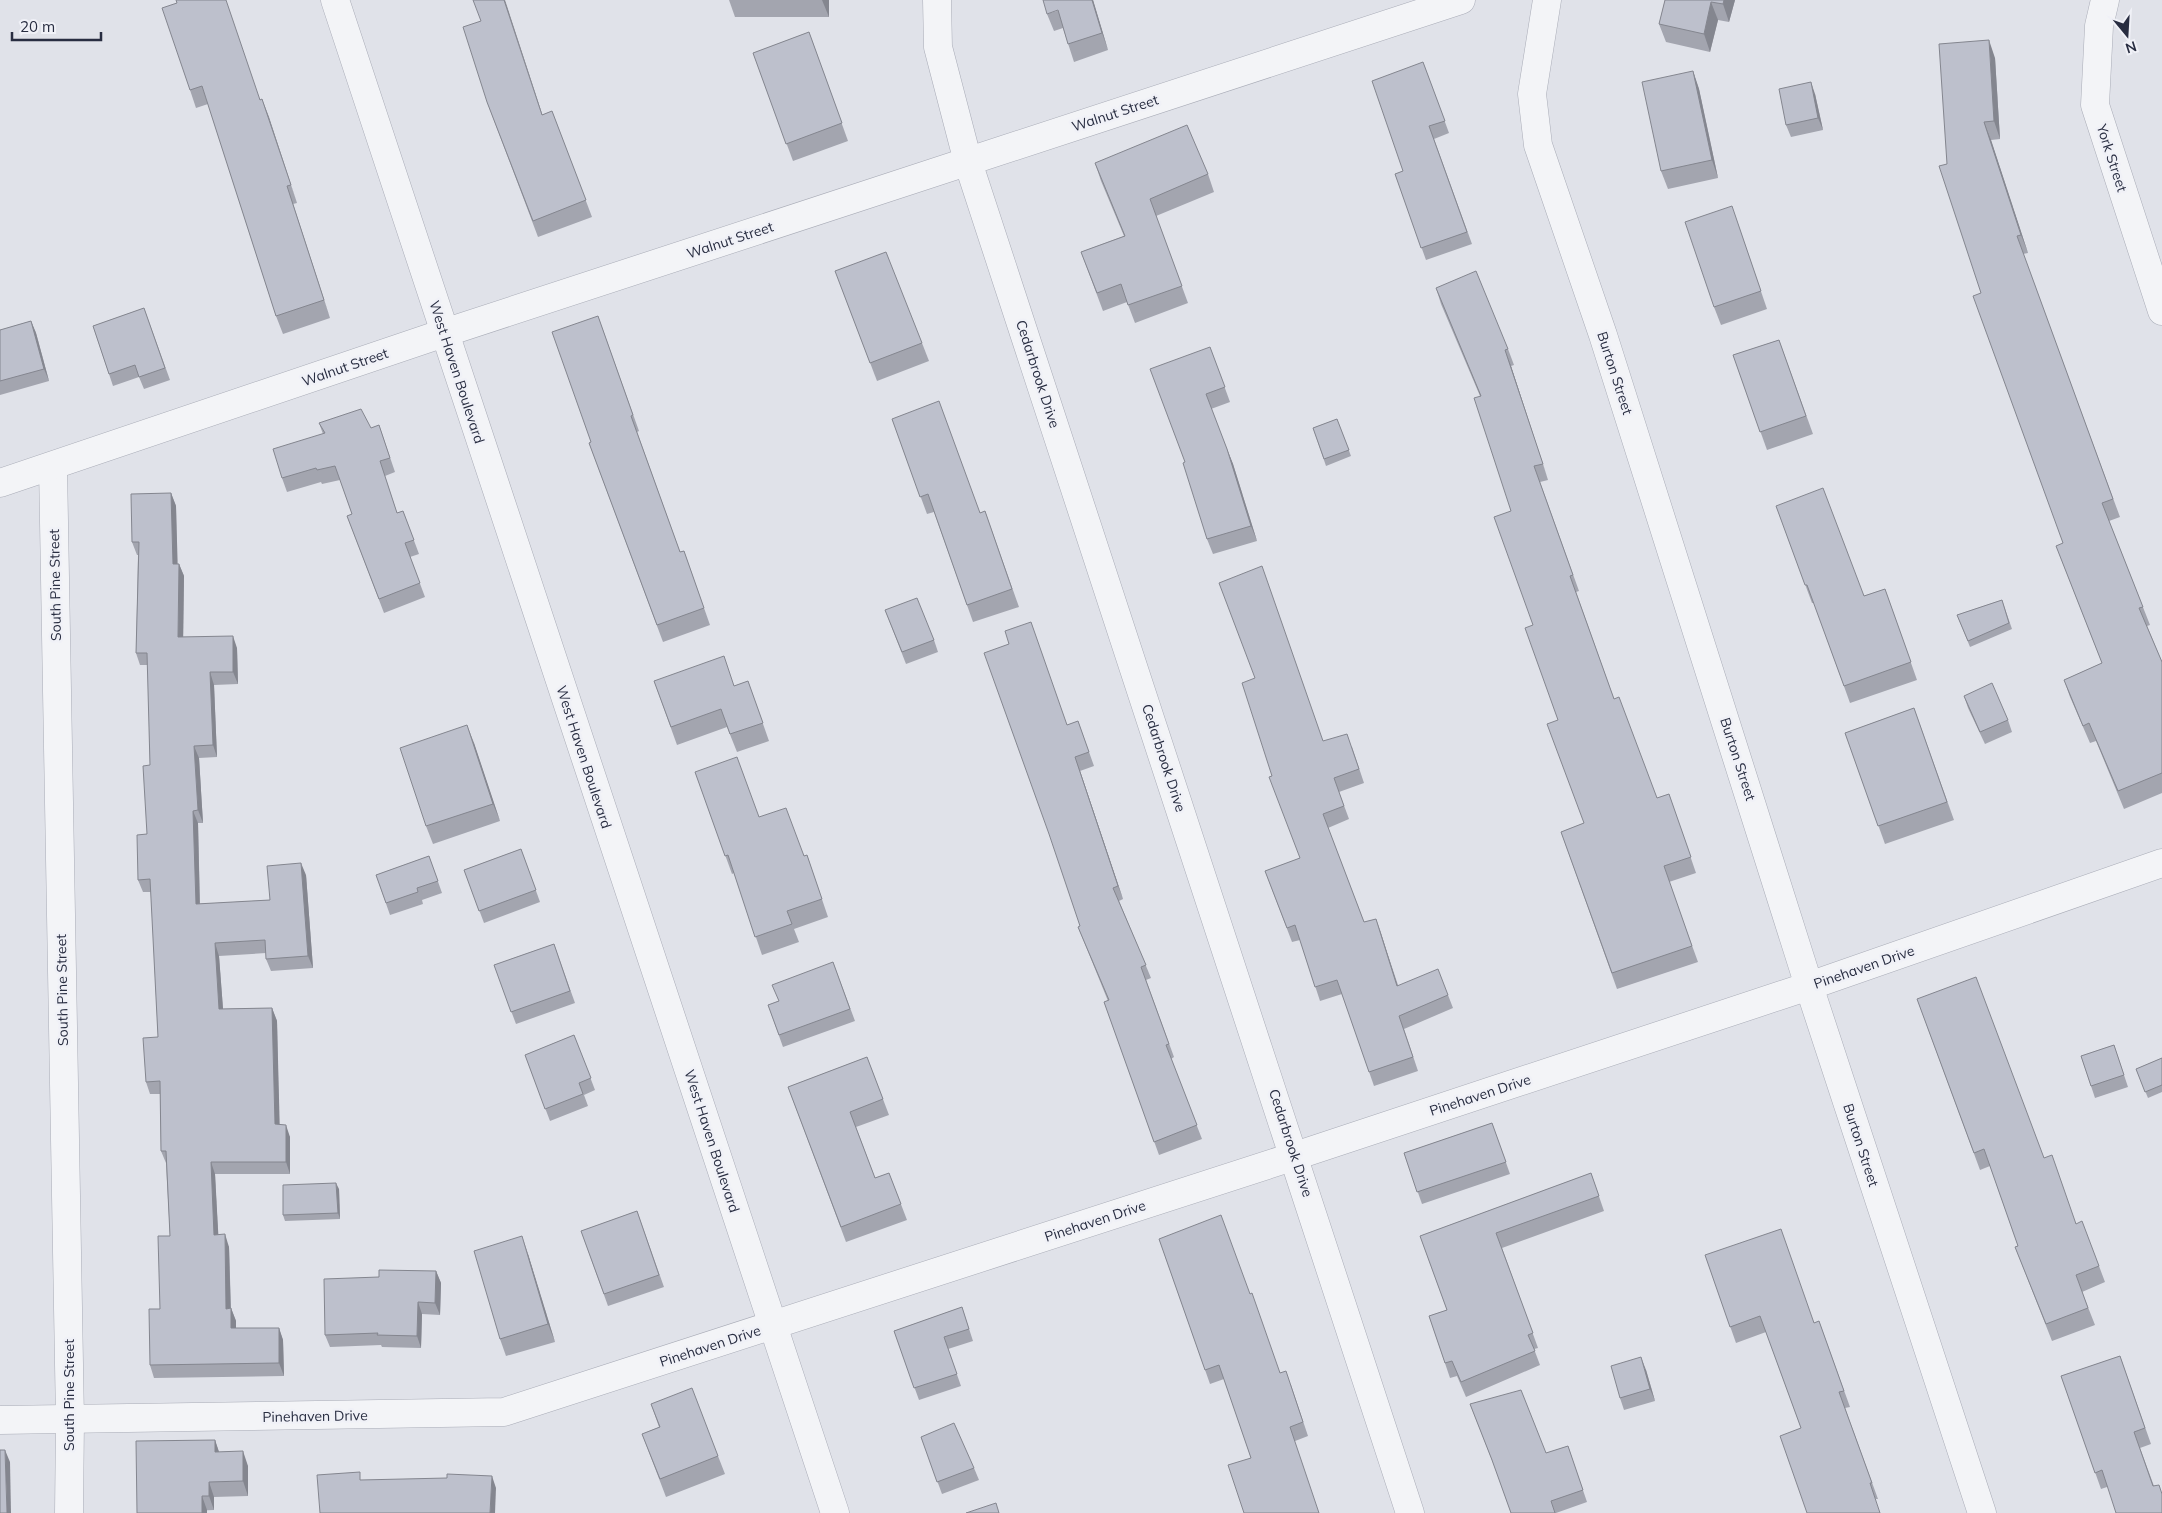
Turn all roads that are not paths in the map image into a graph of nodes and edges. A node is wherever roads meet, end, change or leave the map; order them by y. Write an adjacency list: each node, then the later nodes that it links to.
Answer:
1 (335, 0): 8 (street, West Haven Boulevard)
2 (937, 0): 6 (street, Cedarbrook Drive)
3 (1461, 0): 6 (street, Walnut Street)
4 (1547, 0): 12 (street, Burton Street)
5 (2105, 0): 7 (street, York Street)
6 (968, 162): 8 (street, Walnut Street); 13 (street, Cedarbrook Drive)
7 (2162, 312)
8 (444, 333): 9 (street, Walnut Street); 14 (street, West Haven Boulevard)
9 (54, 466): 10 (street, Walnut Street); 16 (street, South Pine Street)
10 (0, 484)
11 (2162, 863): 12 (street, Pinehaven Drive)
12 (1809, 986): 13 (street, Pinehaven Drive); 20 (street, Burton Street)
13 (1295, 1156): 14 (street, Pinehaven Drive); 19 (street, Cedarbrook Drive)
14 (773, 1325): 16 (street, Pinehaven Drive); 18 (street, West Haven Boulevard)
15 (0, 1420): 16 (street, Pinehaven Drive)
16 (70, 1420): 17 (street, South Pine Street)
17 (68, 1513)
18 (835, 1513)
19 (1410, 1513)
20 (1982, 1513)

